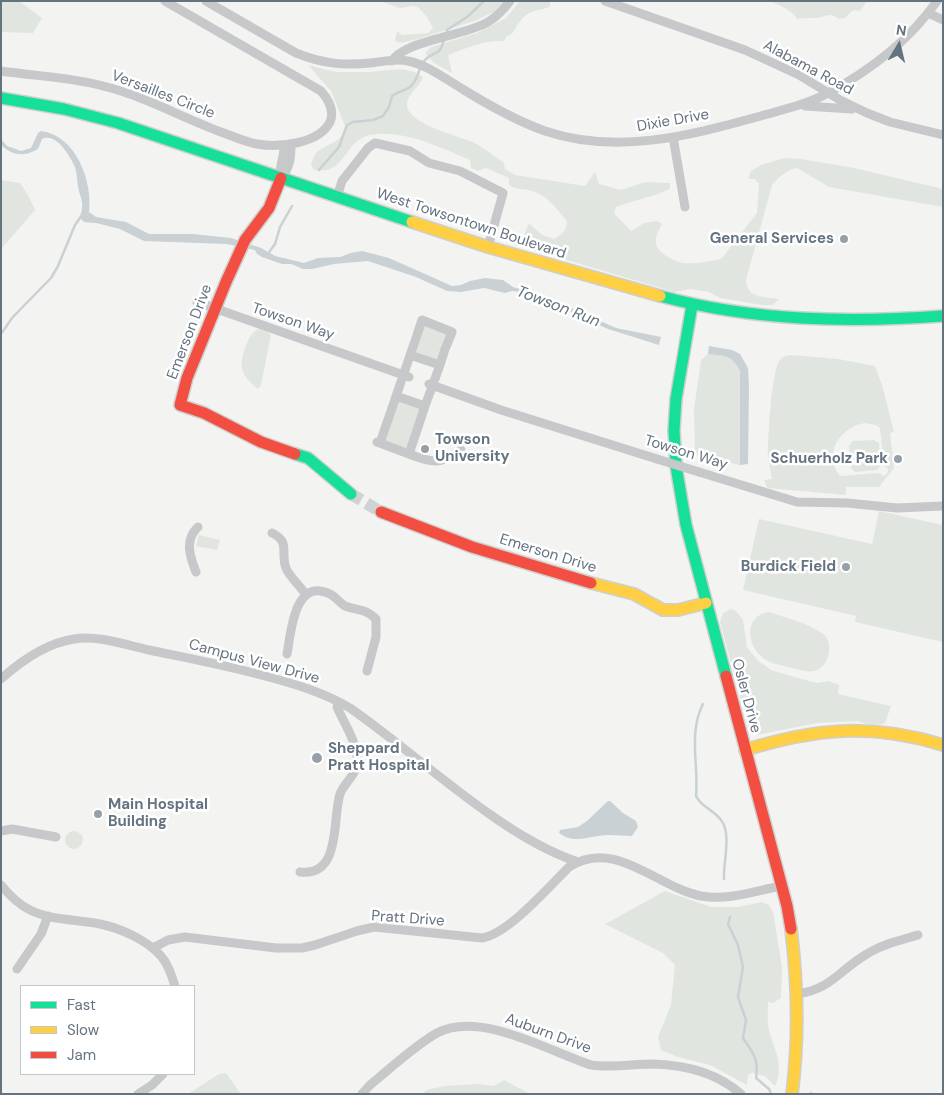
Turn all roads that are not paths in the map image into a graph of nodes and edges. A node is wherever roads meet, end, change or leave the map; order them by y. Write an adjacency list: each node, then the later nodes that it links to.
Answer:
1 (165, 1): 16 (street, Versailles Circle)
2 (206, 1): 8 (street, Dixie Drive)
3 (510, 1): 8 (street)
4 (605, 1): 10 (street, Alabama Road)
5 (937, 1): 6 (street, Dixie Drive)
6 (928, 13): 7 (street); 10 (street, Dixie Drive)
7 (943, 20)
8 (392, 61): 15 (street, Dixie Drive)
9 (1, 71): 16 (street, Versailles Circle)
10 (828, 94): 12 (street, Dixie Drive); 13 (street, Alabama Road)
11 (1, 98): 17 (street, West Towsontown Boulevard)
12 (800, 106): 13 (street); 15 (street, Dixie Drive)
13 (858, 110): 14 (street, Alabama Road)
14 (943, 135)
15 (673, 137): 19 (street)
16 (288, 144): 17 (street)
17 (281, 178): 18 (street, West Towsontown Boulevard); 23 (street, Emerson Drive)
18 (337, 197): 20 (street, West Towsontown Boulevard); 20 (street)
19 (685, 207)
20 (488, 247): 22 (street, West Towsontown Boulevard)
21 (197, 302): 23 (street, Towson Way)
22 (692, 305): 24 (street, West Towsontown Boulevard); 40 (street, Osler Drive)
23 (214, 308): 27 (street, Towson Way); 33 (street, Emerson Drive)
24 (943, 316)
25 (410, 354): 26 (street); 26 (street); 27 (street)
26 (440, 365): 28 (street)
27 (406, 376): 29 (street)
28 (431, 384): 30 (street); 34 (street, Towson Way, bridge)
29 (396, 396): 30 (street); 32 (street)
30 (425, 406): 32 (street)
31 (461, 450): 32 (street)
32 (409, 454)
33 (351, 494)
34 (939, 506)
35 (381, 512): 40 (street, Emerson Drive)
36 (198, 527): 38 (street)
37 (272, 533): 39 (street)
38 (196, 572)
39 (306, 595): 41 (street); 42 (street)
40 (706, 603): 46 (street, Osler Drive)
41 (288, 654)
42 (367, 671)
43 (1, 679): 44 (street, Campus View Drive)
44 (339, 702): 49 (street, Campus View Drive); 50 (street)
45 (943, 745): 46 (street)
46 (745, 750): 52 (street, Osler Drive)
47 (1, 831): 48 (street)
48 (56, 837)
49 (578, 862): 52 (street, Campus View Drive); 55 (street, Pratt Drive)
50 (300, 872)
51 (1, 885): 53 (street)
52 (781, 886): 58 (street, Osler Drive)
53 (48, 916): 55 (street); 56 (street)
54 (918, 935): 58 (street)
55 (153, 948): 57 (street)
56 (17, 970)
57 (176, 985)
58 (797, 994): 63 (street, Osler Drive)
59 (162, 1075): 60 (street)
60 (138, 1094)
61 (362, 1094): 62 (street, Auburn Drive)
62 (741, 1094)
63 (792, 1094)

